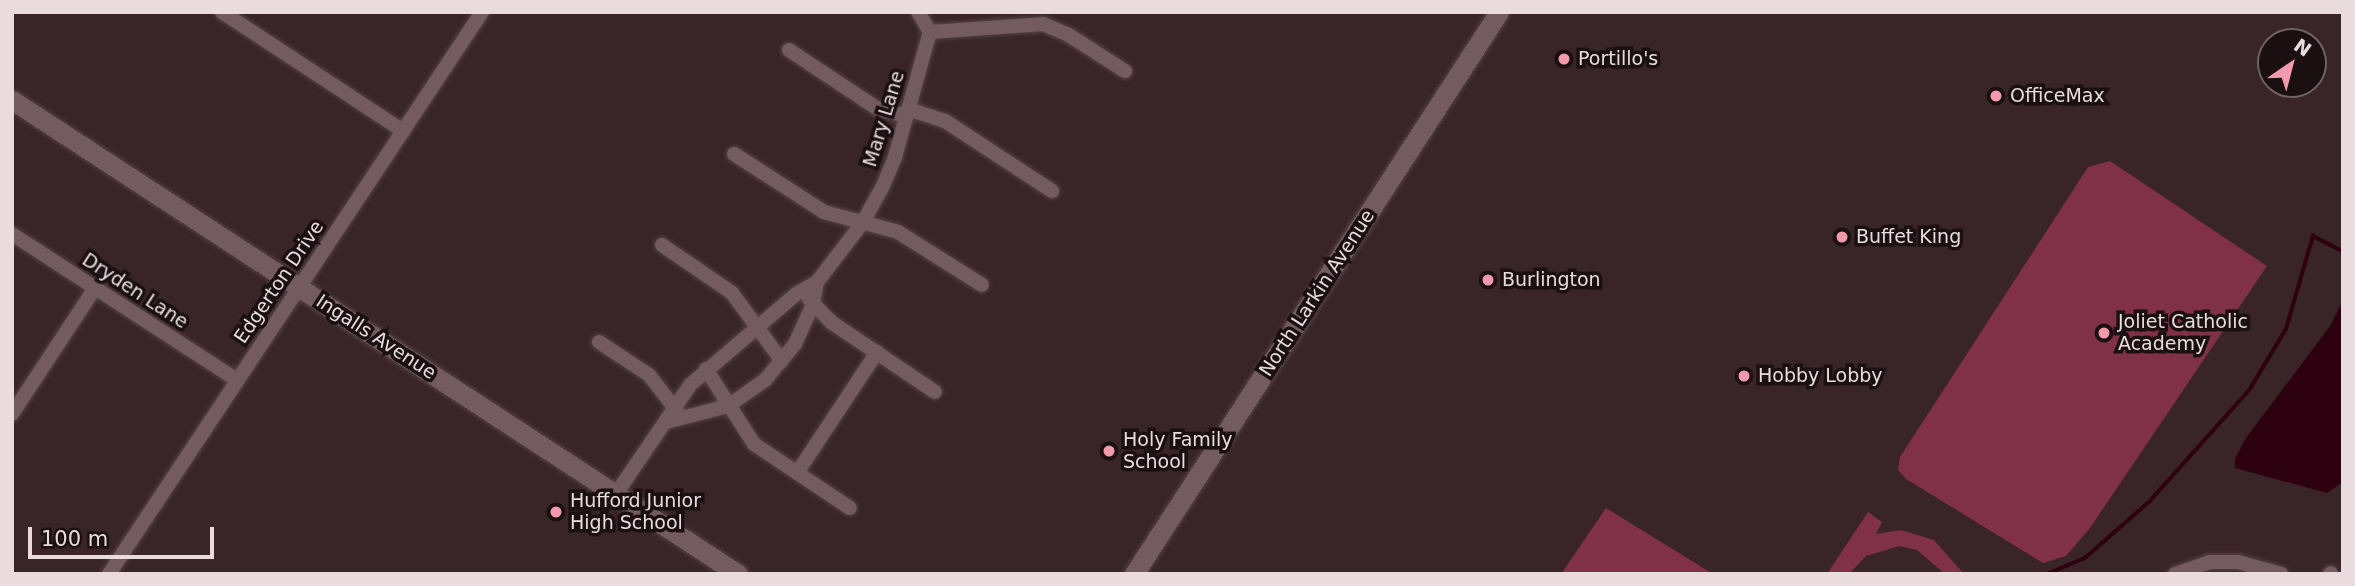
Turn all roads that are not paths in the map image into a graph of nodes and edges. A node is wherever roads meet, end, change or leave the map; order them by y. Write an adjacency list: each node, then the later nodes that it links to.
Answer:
1 (222, 12): 10 (street)
2 (482, 12): 10 (street, Edgerton Drive)
3 (918, 12): 5 (street)
4 (1499, 12): 37 (street, North Larkin Avenue)
5 (930, 32): 7 (street); 9 (street, Mary Lane)
6 (789, 50): 9 (street)
7 (1125, 71)
8 (12, 100): 18 (street, Ingalls Avenue)
9 (907, 113): 12 (street); 13 (street, Mary Lane)
10 (403, 131): 18 (street, Edgerton Drive)
11 (734, 154): 13 (street)
12 (1052, 191)
13 (863, 222): 16 (street, Mary Lane); 17 (street)
14 (12, 234): 19 (street, Dryden Lane)
15 (662, 245): 22 (street)
16 (817, 282): 20 (street, Mary Lane); 21 (street, Mary Lane)
17 (982, 285)
18 (299, 287): 27 (street, Edgerton Drive); 33 (street, Ingalls Avenue)
19 (95, 288): 27 (street, Dryden Lane); 31 (street)
20 (802, 290): 21 (street); 22 (street, Mary Lane)
21 (813, 304): 24 (street); 25 (street, Mary Lane)
22 (756, 329): 25 (street); 26 (street, Mary Lane)
23 (599, 342): 30 (street)
24 (877, 352): 28 (street); 32 (street)
25 (782, 362): 29 (street, Mary Lane)
26 (706, 369): 29 (street); 30 (street, Mary Lane)
27 (236, 380): 35 (street, Edgerton Drive)
28 (935, 391)
29 (728, 406): 30 (street, Mary Lane); 32 (street)
30 (677, 412): 33 (street, Mary Lane)
31 (12, 414)
32 (797, 473): 34 (street)
33 (616, 494): 36 (street, Ingalls Avenue)
34 (850, 508)
35 (109, 574)
36 (738, 574)
37 (1134, 574)
38 (2175, 574): 39 (street)
39 (2281, 574)

